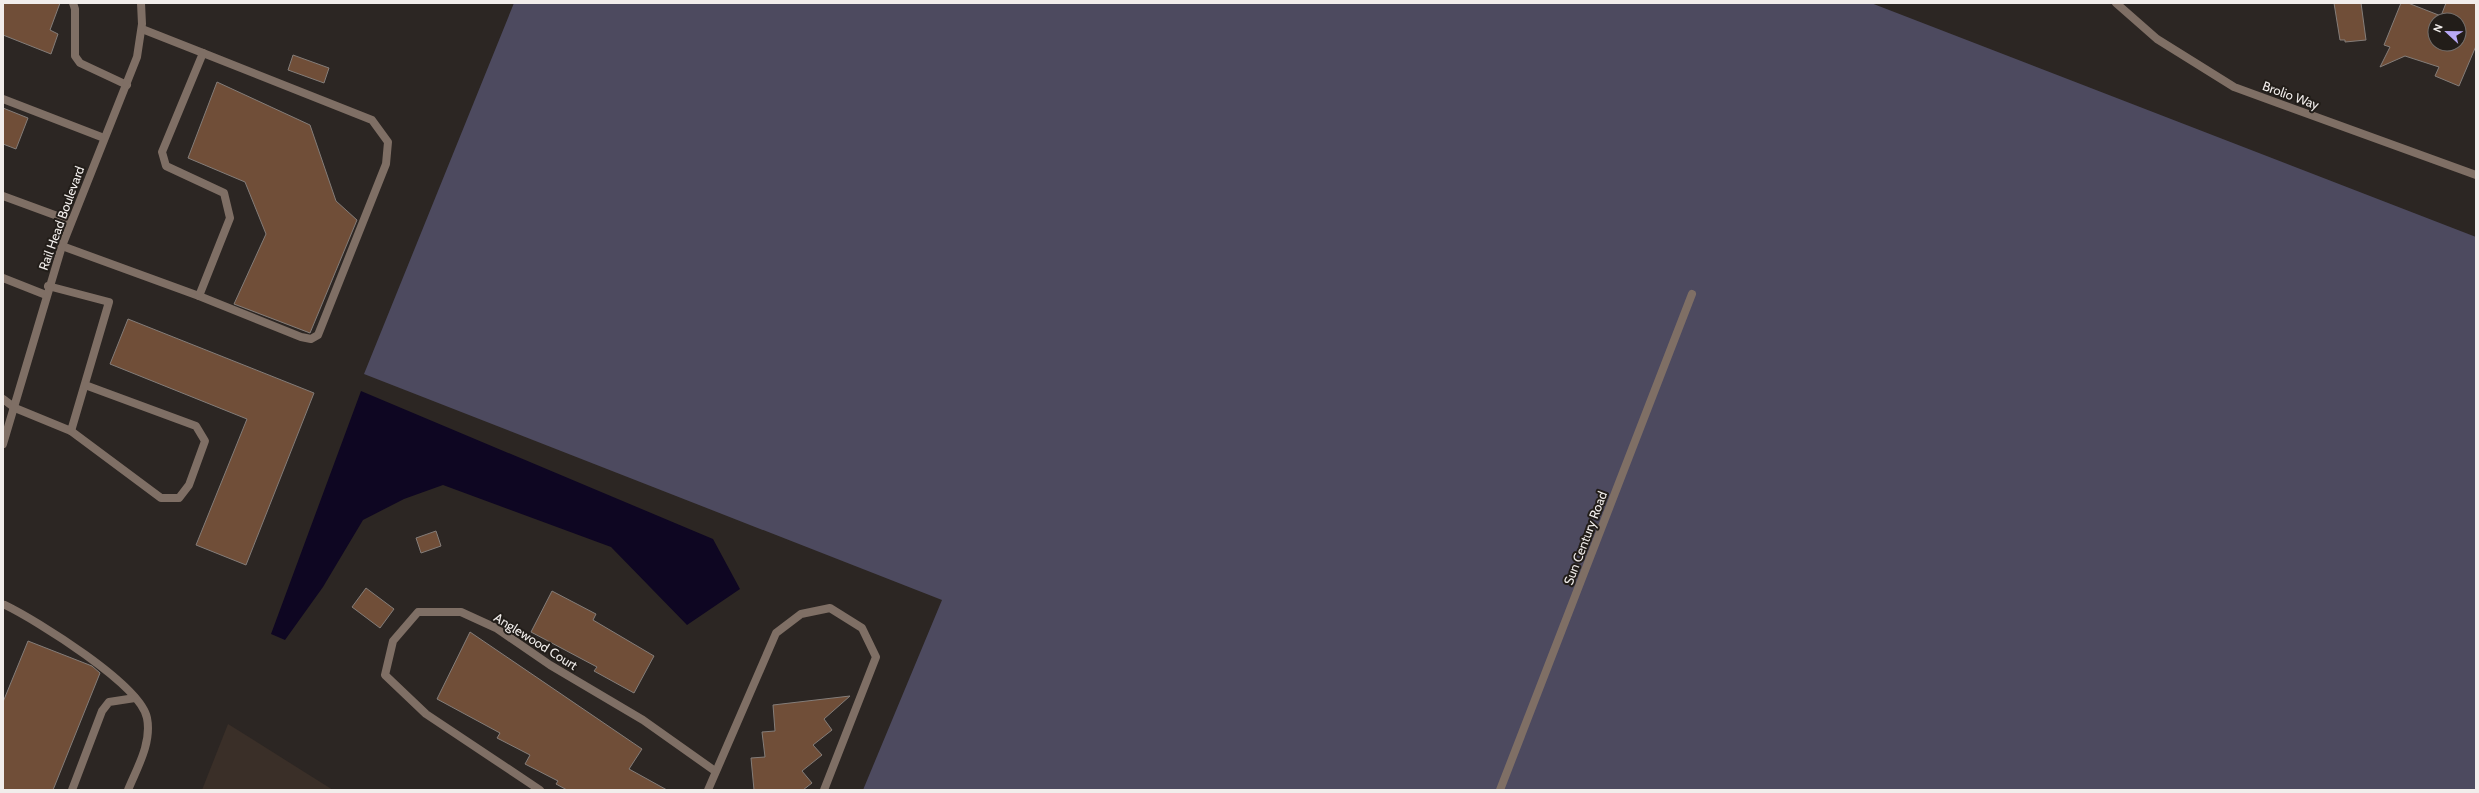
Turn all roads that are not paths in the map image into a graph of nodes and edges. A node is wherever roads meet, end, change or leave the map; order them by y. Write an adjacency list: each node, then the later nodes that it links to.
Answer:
1 (73, 3): 6 (street)
2 (141, 3): 4 (street, Rail Head Boulevard)
3 (2116, 3): 9 (street, Brolio Way)
4 (142, 29): 5 (street); 6 (street, Rail Head Boulevard)
5 (203, 53): 17 (street); 17 (street)
6 (127, 85): 8 (street, Rail Head Boulevard)
7 (3, 99): 8 (street)
8 (104, 138): 11 (street, Rail Head Boulevard)
9 (2476, 175)
10 (3, 196): 11 (street)
11 (71, 221): 12 (street, Rail Head Boulevard)
12 (62, 246): 14 (street, Rail Head Boulevard); 17 (street)
13 (3, 278): 16 (street)
14 (48, 286): 16 (street, Rail Head Boulevard); 18 (street)
15 (1692, 294): 31 (street, Sun Century Road)
16 (46, 295): 20 (street, Rail Head Boulevard)
17 (199, 296)
18 (85, 385): 21 (street); 21 (street)
19 (3, 399): 20 (street)
20 (15, 408): 21 (street); 22 (street, Rail Head Boulevard)
21 (71, 431)
22 (3, 444)
23 (4, 606): 24 (street)
24 (135, 698): 26 (street); 27 (street)
25 (715, 771): 28 (street, Anglewood Court); 29 (street); 30 (street)
26 (72, 790)
27 (128, 790)
28 (540, 790)
29 (708, 790)
30 (824, 790)
31 (1500, 790)

